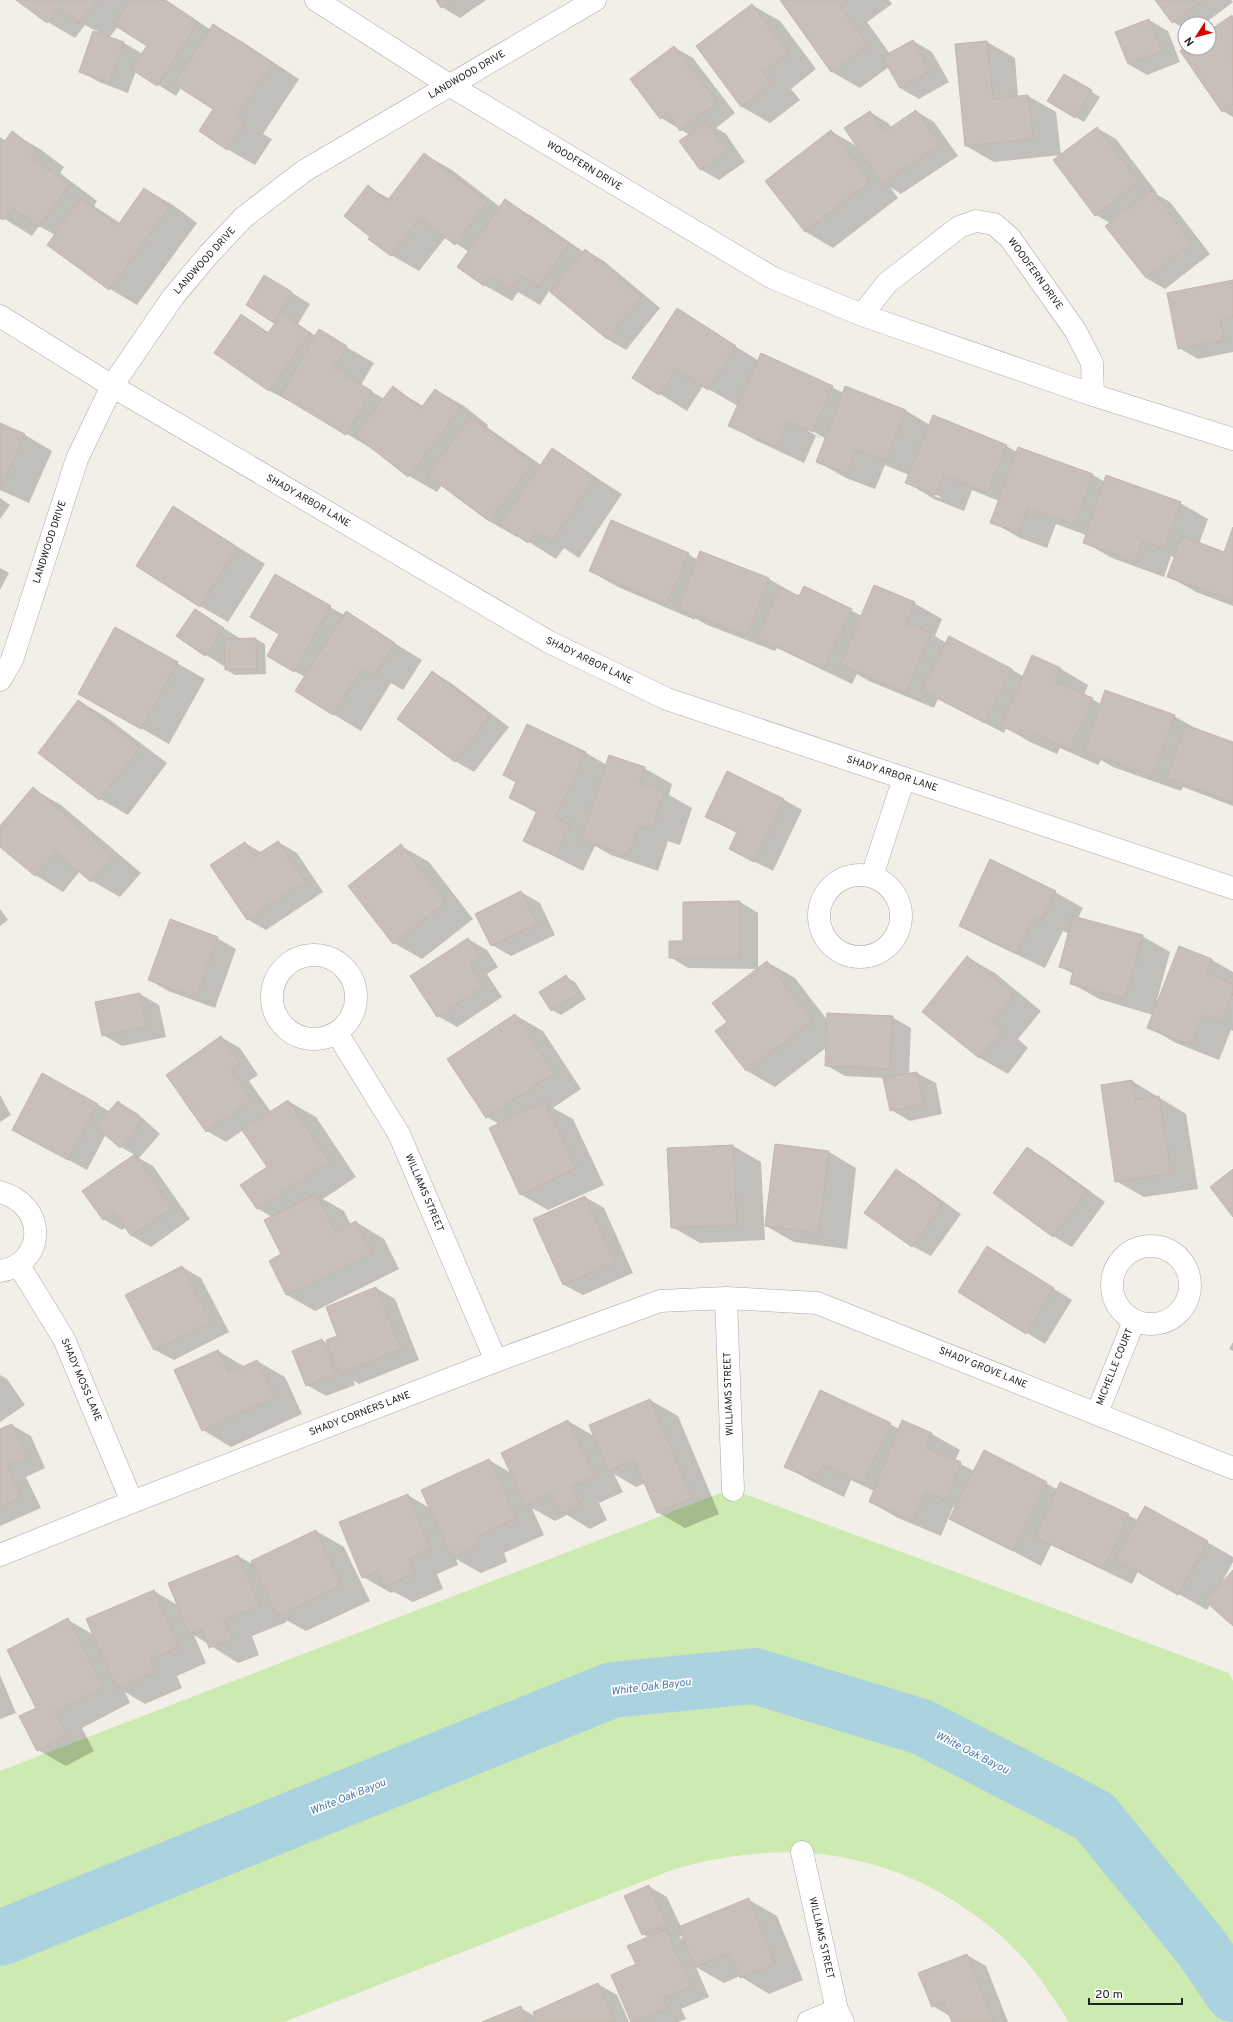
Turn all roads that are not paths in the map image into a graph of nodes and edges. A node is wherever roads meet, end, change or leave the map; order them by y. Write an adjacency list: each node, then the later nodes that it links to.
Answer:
1 (316, 0): 3 (street, WOODFERN DRIVE)
2 (595, 0): 3 (street, LANDWOOD DRIVE)
3 (449, 85): 4 (street, WOODFERN DRIVE); 6 (street, LANDWOOD DRIVE)
4 (862, 315): 7 (street, WOODFERN DRIVE); 7 (street, WOODFERN DRIVE)
5 (0, 316): 6 (street, SHADY ARBOR LANE)
6 (112, 386): 9 (street, LANDWOOD DRIVE); 10 (street, SHADY ARBOR LANE)
7 (1093, 395): 8 (street, WOODFERN DRIVE)
8 (1233, 439)
9 (0, 680)
10 (904, 778): 11 (street); 12 (street, SHADY ARBOR LANE)
11 (872, 876)
12 (1233, 888)
13 (337, 1033): 18 (street, WILLIAMS STREET)
14 (0, 1192): 15 (street, SHADY MOSS LANE)
15 (9, 1267): 22 (street, SHADY MOSS LANE)
16 (726, 1298): 18 (street, SHADY CORNERS LANE); 19 (street, SHADY GROVE LANE); 21 (street, WILLIAMS STREET)
17 (1134, 1321): 19 (street, MICHELLE COURT)
18 (496, 1361): 22 (street, SHADY CORNERS LANE)
19 (1097, 1413): 20 (street, SHADY GROVE LANE)
20 (1233, 1468)
21 (733, 1490)
22 (132, 1502): 23 (street, SHADY CORNERS LANE)
23 (0, 1556)
24 (802, 1852): 25 (street, WILLIAMS STREET)
25 (840, 2016): 26 (street)
26 (808, 2022)

